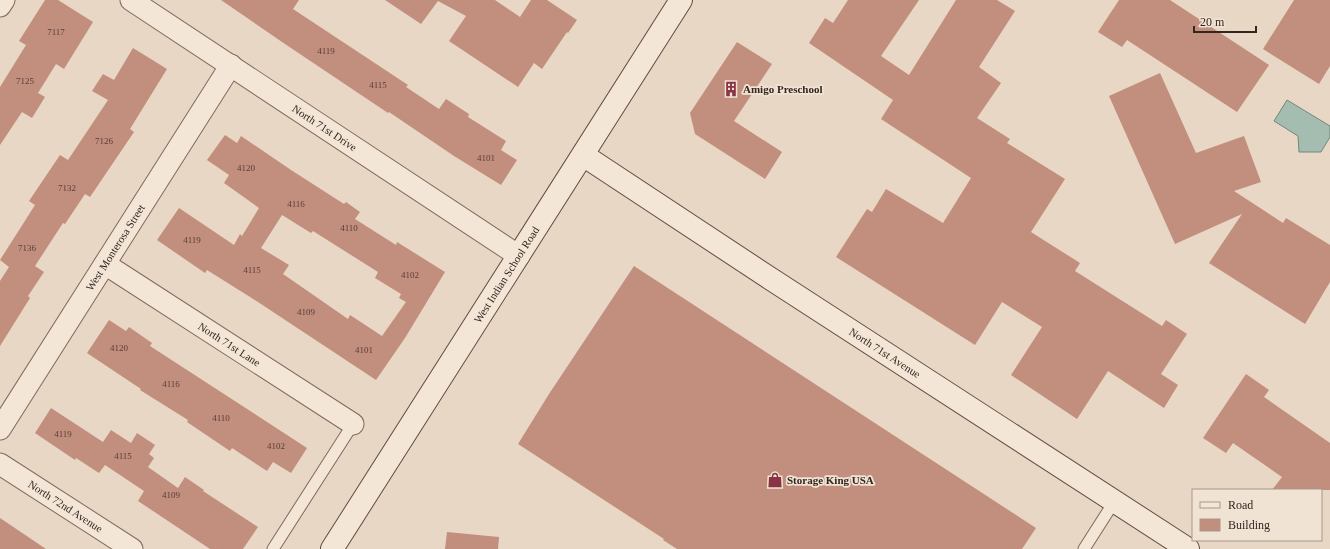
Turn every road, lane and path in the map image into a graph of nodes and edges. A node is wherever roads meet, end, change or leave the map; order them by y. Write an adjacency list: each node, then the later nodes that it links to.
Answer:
1 (4, 0): 4 (street)
2 (131, 0): 5 (street, North 71st Drive)
3 (681, 0): 6 (street, West Indian School Road)
4 (0, 6)
5 (231, 65): 7 (street, North 71st Drive); 8 (street, West Monterosa Street)
6 (583, 155): 7 (street, West Indian School Road); 12 (street, North 71st Avenue)
7 (519, 256): 15 (street, West Indian School Road)
8 (105, 264): 9 (street, North 71st Lane); 10 (street, West Monterosa Street)
9 (353, 424): 14 (lane)
10 (0, 429)
11 (0, 464): 13 (street, North 72nd Avenue)
12 (1114, 502): 16 (lane); 17 (street, North 71st Avenue)
13 (132, 549)
14 (273, 549)
15 (332, 549)
16 (1084, 549)
17 (1188, 549)

